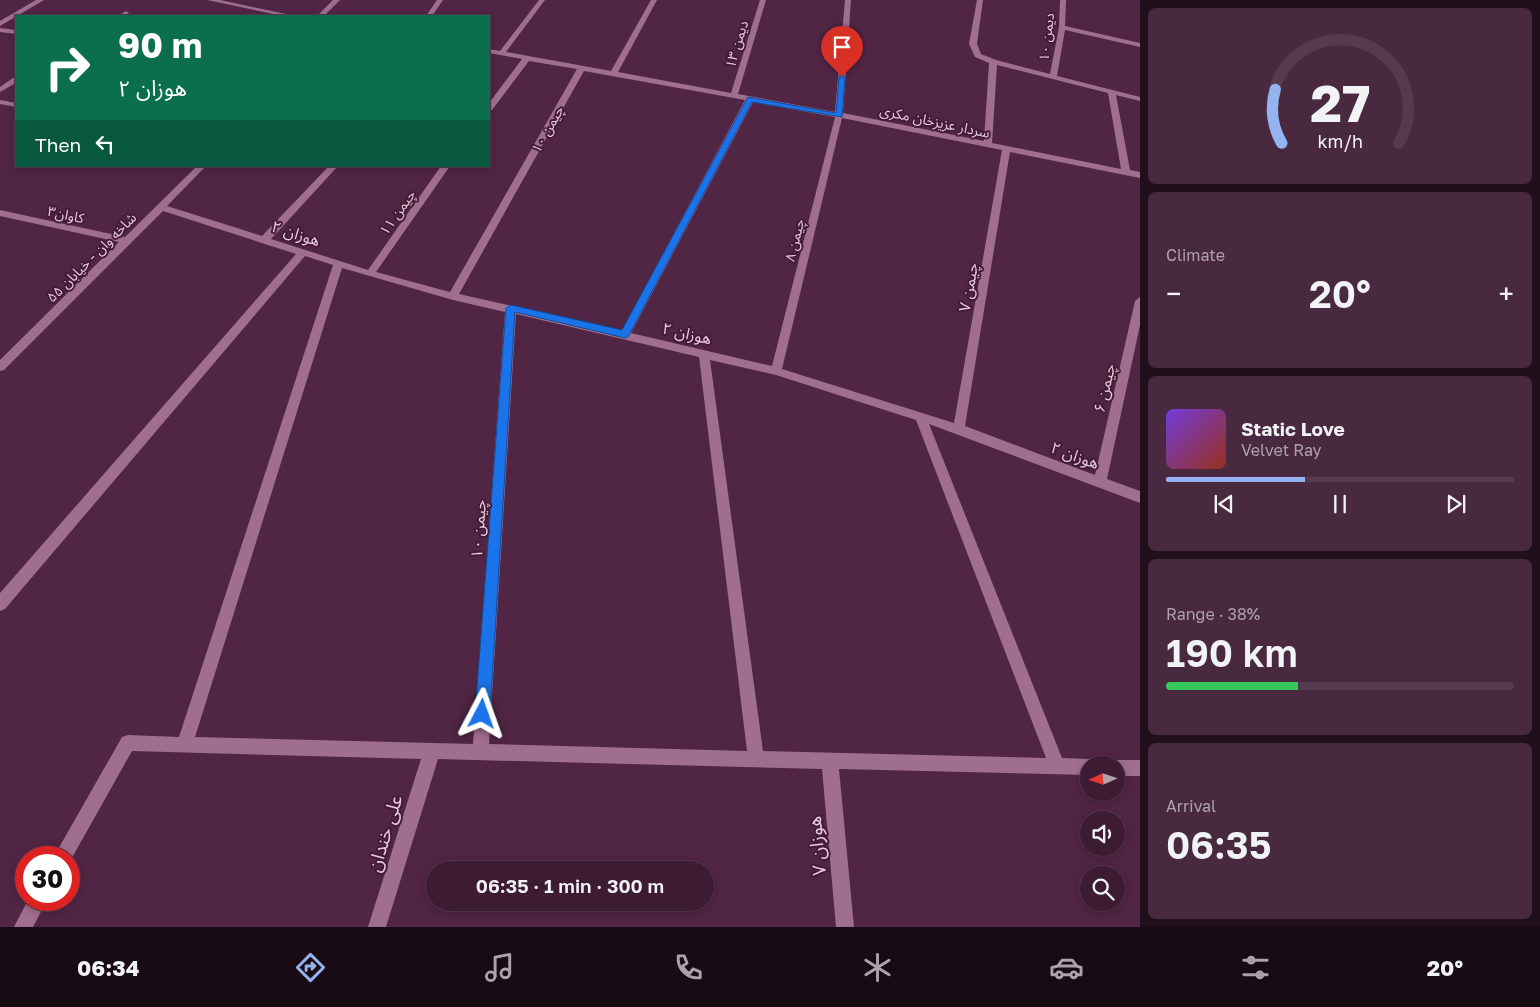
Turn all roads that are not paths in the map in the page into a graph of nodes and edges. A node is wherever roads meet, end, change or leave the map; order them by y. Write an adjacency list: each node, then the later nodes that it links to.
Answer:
1 (41, 0): 12 (street)
2 (210, 0): 11 (street)
3 (337, 0): 16 (street)
4 (440, 0): 17 (street)
5 (542, 0): 24 (street)
6 (654, 0): 28 (street)
7 (763, 0): 33 (street, دیمن ۱۳)
8 (848, 0): 39 (street, چیمن ۸)
9 (980, 0): 26 (street)
10 (1063, 0): 19 (street, دیمن ۱۰)
11 (251, 8): 14 (street); 15 (street)
12 (15, 15)
13 (15, 15): 18 (street)
14 (241, 15)
15 (287, 15)
16 (321, 15)
17 (431, 15)
18 (0, 24)
19 (1062, 27): 22 (street); 29 (street, دیمن ۱۰)
20 (0, 30): 21 (street)
21 (15, 32)
22 (1140, 44)
23 (490, 51): 24 (street, سردار عزیزخان مکری)
24 (502, 53): 25 (street, سردار عزیزخان مکری)
25 (528, 57): 27 (street, سردار عزیزخان مکری); 38 (street)
26 (993, 62): 29 (street); 40 (street)
27 (582, 67): 28 (street, سردار عزیزخان مکری); 54 (street, چیمن ۱۰)
28 (614, 72): 33 (street, سردار عزیزخان مکری)
29 (1053, 76): 32 (street)
30 (15, 81): 31 (street)
31 (0, 90)
32 (1111, 91): 34 (street); 45 (street)
33 (734, 96): 35 (street, سردار عزیزخان مکری)
34 (1140, 98)
35 (750, 99): 39 (street, سردار عزیزخان مکری); 57 (street)
36 (0, 102): 37 (street)
37 (15, 105)
38 (490, 107)
39 (839, 115): 40 (street, سردار عزیزخان مکری); 60 (street, چیمن ۸)
40 (988, 146): 41 (street, سردار عزیزخان مکری)
41 (1006, 150): 45 (street, سردار عزیزخان مکری); 62 (street, چیمن ۷)
42 (201, 167): 47 (street, شاخه وان - خیابان ۵۵)
43 (333, 167): 49 (street)
44 (445, 167): 53 (street, چیمن ۱۱)
45 (1126, 172): 46 (street, سردار عزیزخان مکری)
46 (1140, 175)
47 (161, 206): 49 (street, هوزان ۲); 50 (street, شاخه وان - خیابان ۵۵)
48 (0, 213): 50 (street, کاوان۳)
49 (265, 239): 51 (street, هوزان ۲)
50 (127, 241): 59 (street, شاخه وان - خیابان ۵۵)
51 (303, 252): 52 (street, هوزان ۲); 65 (street)
52 (338, 264): 53 (street, هوزان ۲); 66 (street)
53 (370, 274): 54 (street, هوزان ۲)
54 (453, 296): 56 (street, هوزان ۲)
55 (1140, 301): 63 (street, چیمن ۶)
56 (511, 308): 57 (street, هوزان ۲); 68 (street, چیمن ۱۰)
57 (625, 335): 58 (street, هوزان ۲)
58 (704, 354): 60 (street, هوزان ۲); 69 (street)
59 (0, 367)
60 (776, 371): 61 (street, هوزان ۲)
61 (920, 416): 62 (street, هوزان ۲); 71 (street)
62 (959, 429): 63 (street, هوزان ۲)
63 (1100, 482): 64 (street, هوزان ۲)
64 (1140, 497)
65 (0, 604)
66 (184, 745): 67 (street); 75 (street)
67 (432, 751): 68 (street); 78 (street, علی خندان)
68 (480, 752): 69 (street)
69 (756, 759): 70 (street)
70 (830, 761): 71 (street); 79 (street, هوزان ۷)
71 (1057, 766): 72 (street)
72 (1080, 767)
73 (1125, 768): 74 (street)
74 (1140, 768)
75 (69, 846)
76 (32, 911): 77 (street)
77 (23, 927)
78 (377, 927)
79 (845, 927)

